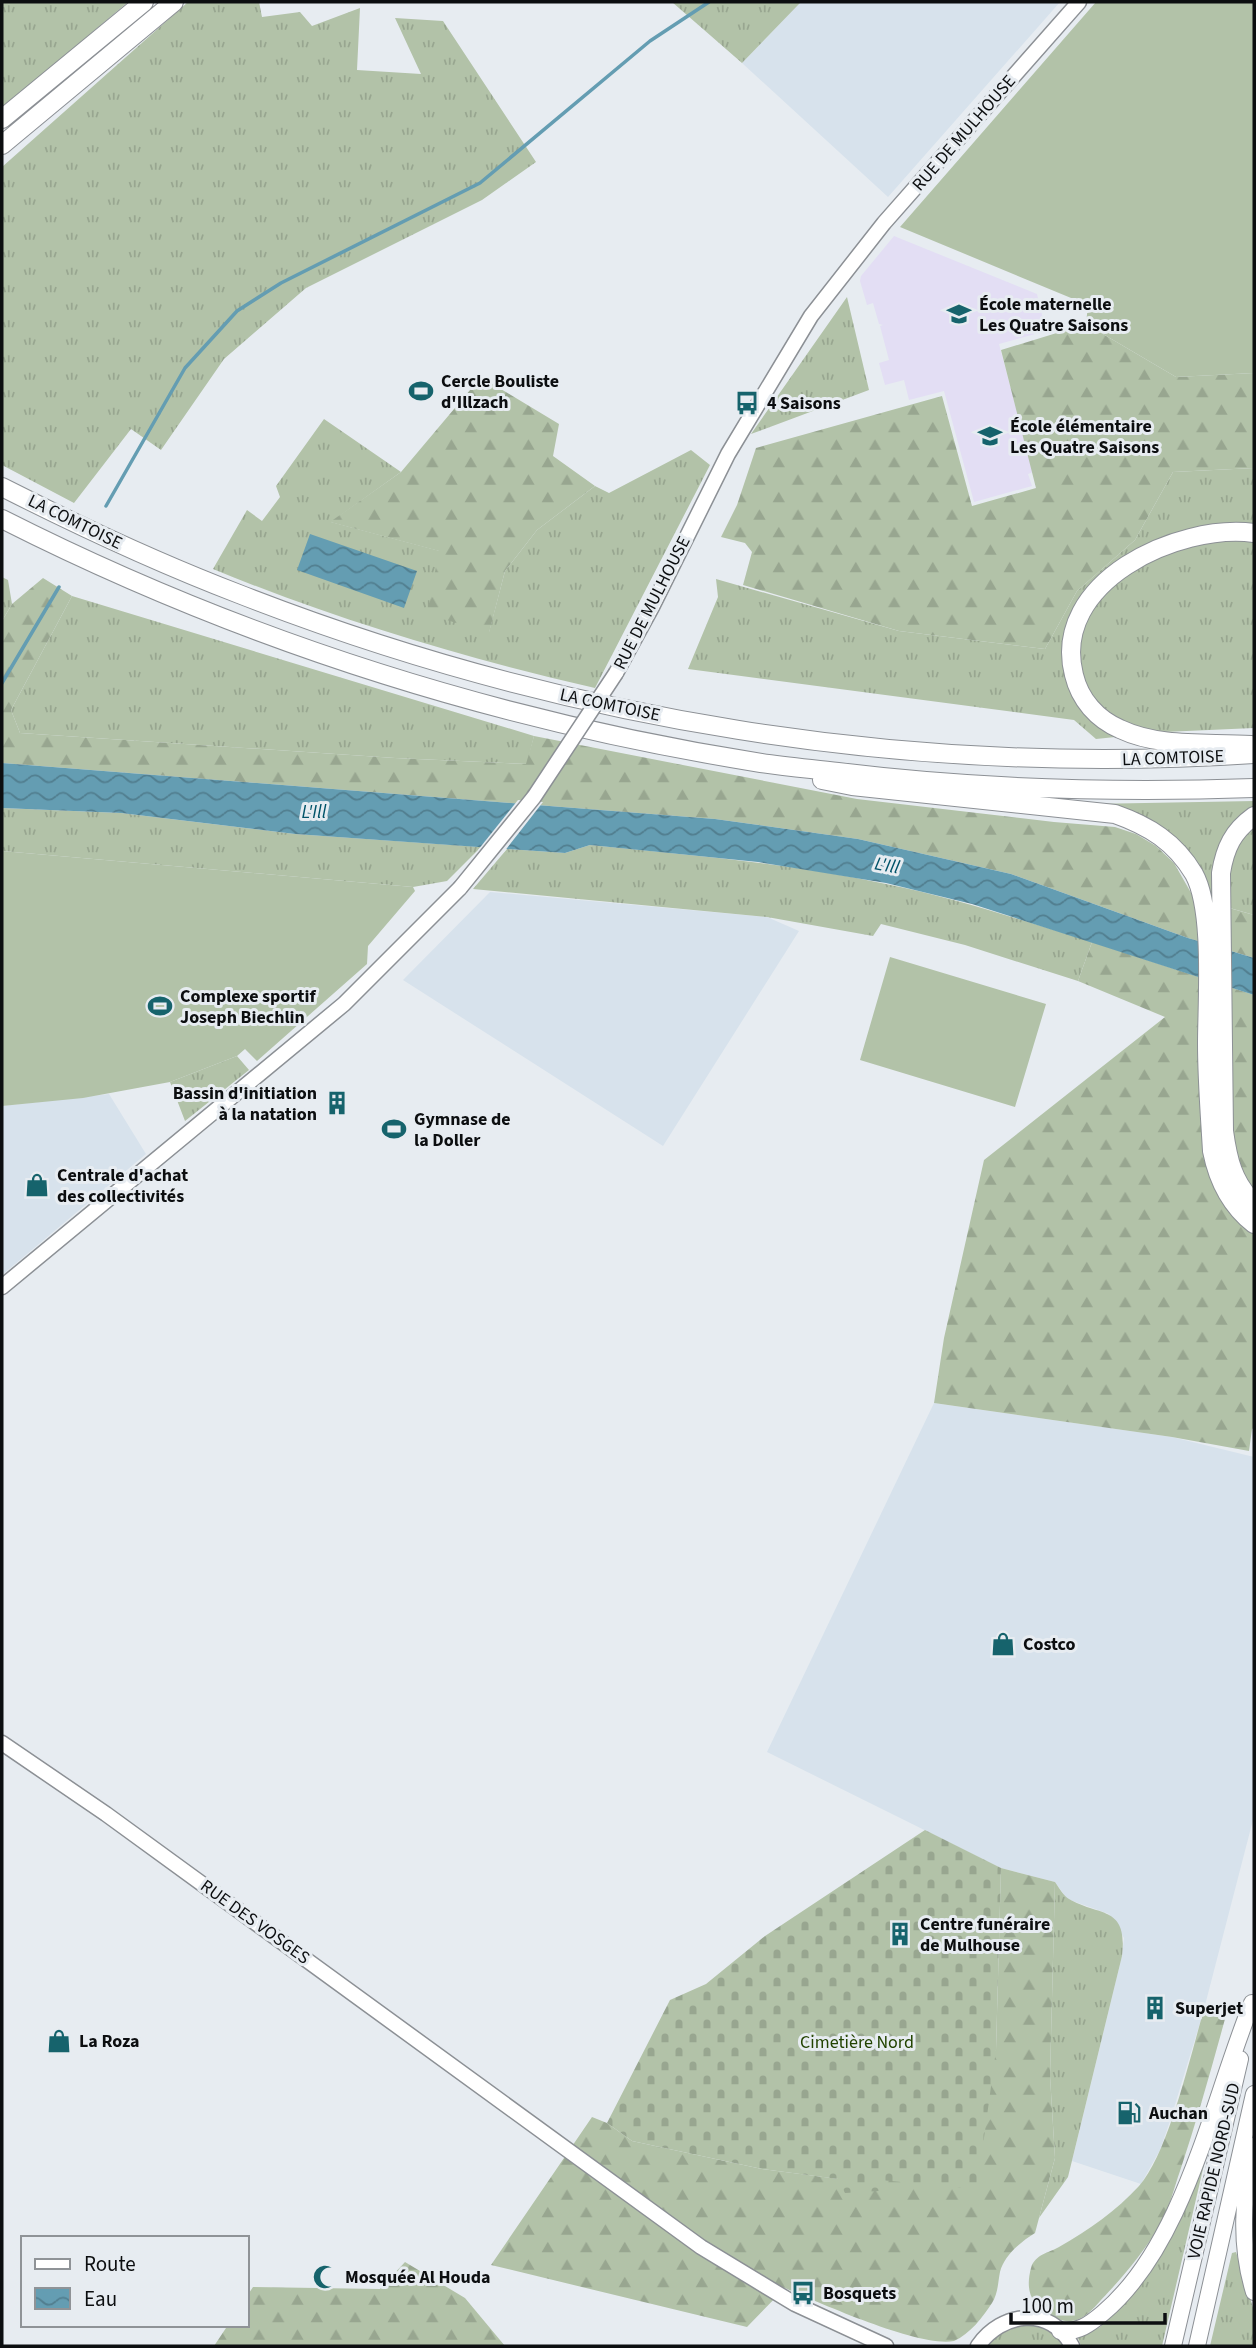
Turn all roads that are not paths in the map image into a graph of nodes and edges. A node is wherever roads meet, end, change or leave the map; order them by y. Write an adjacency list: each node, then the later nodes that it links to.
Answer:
1 (144, 2): 4 (highway)
2 (174, 2): 5 (highway)
3 (1079, 2): 17 (main road, RUE DE MULHOUSE, bridge)
4 (2, 119)
5 (2, 145)
6 (2, 487): 10 (highway, LA COMTOISE)
7 (2, 519): 11 (highway, LA COMTOISE)
8 (1254, 533): 9 (highway)
9 (1254, 746)
10 (1254, 754)
11 (764, 764): 12 (highway, LA COMTOISE); 14 (highway)
12 (1254, 788)
13 (1254, 816): 14 (highway)
14 (1215, 1061): 15 (highway); 16 (highway)
15 (1254, 1203)
16 (1254, 1224)
17 (2, 1287)
18 (2, 1743): 24 (main road, RUE DES VOSGES)
19 (1253, 1999): 23 (highway); 28 (highway, VOIE RAPIDE NORD-SUD)
20 (1254, 2094): 29 (highway, VOIE RAPIDE NORD-SUD)
21 (1254, 2146): 22 (highway)
22 (1254, 2292)
23 (1060, 2331): 26 (main road); 27 (main road)
24 (884, 2345): 25 (main road, RUE DES VOSGES)
25 (899, 2346)
26 (978, 2346)
27 (1072, 2346)
28 (1173, 2346)
29 (1197, 2346)

